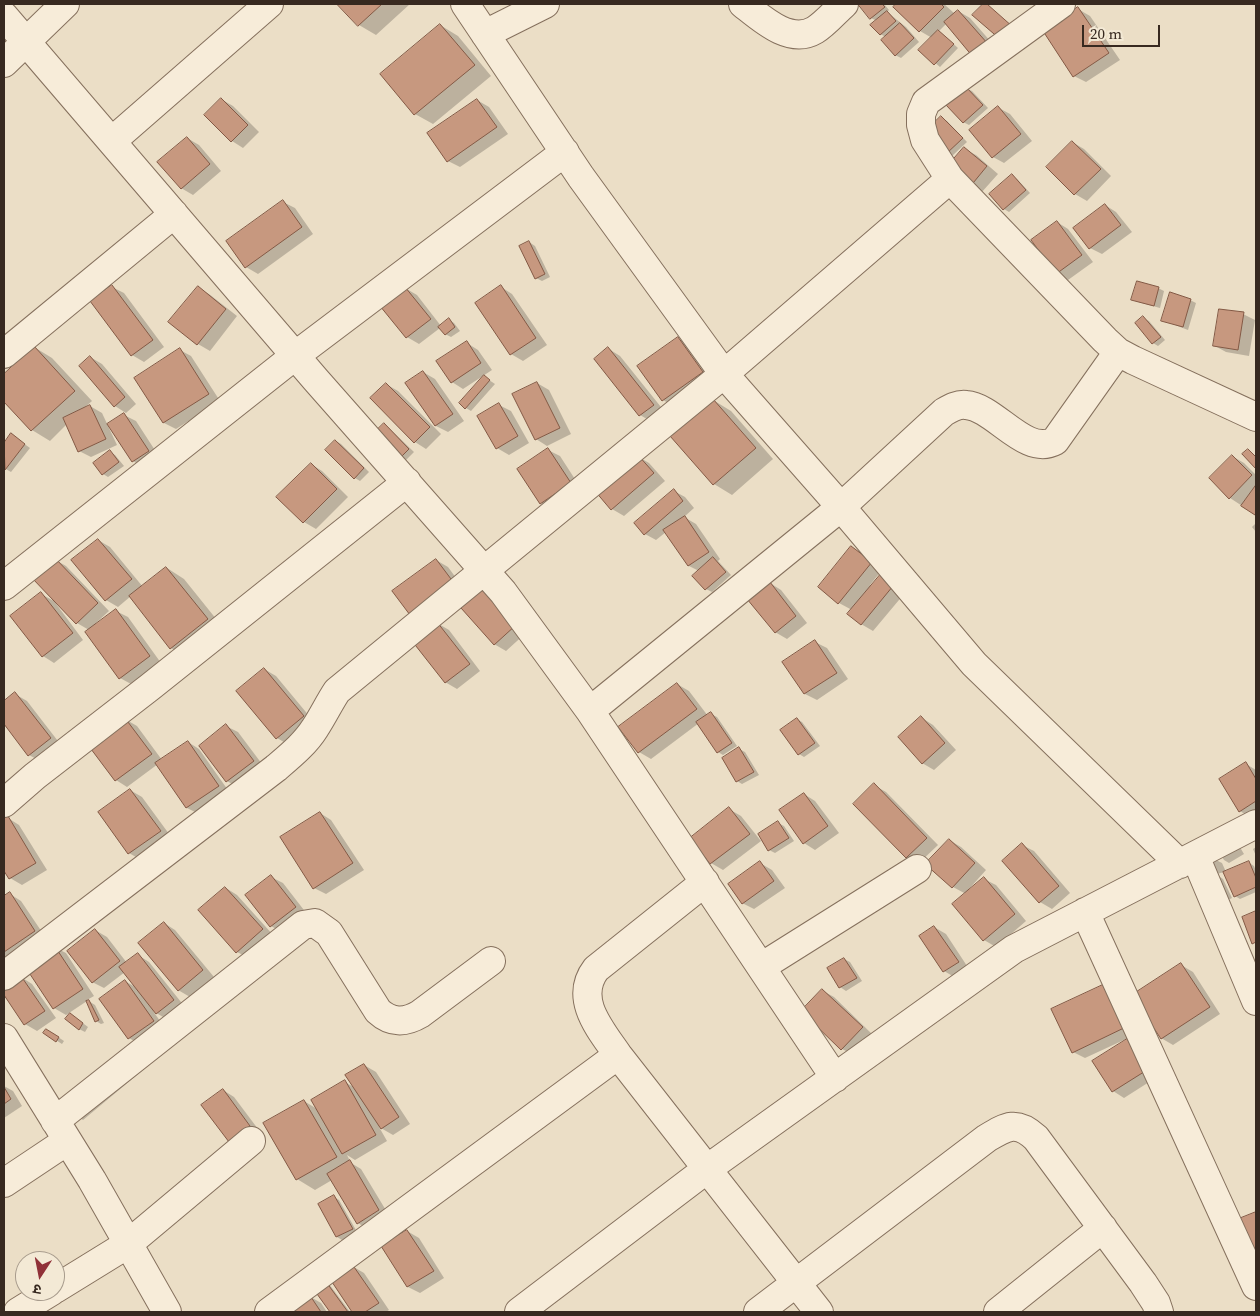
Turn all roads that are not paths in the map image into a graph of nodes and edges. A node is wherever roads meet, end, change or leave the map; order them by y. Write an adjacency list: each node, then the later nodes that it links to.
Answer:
1 (65, 4): 10 (street)
2 (270, 4): 12 (street)
3 (465, 4): 9 (street)
4 (545, 4): 9 (street)
5 (743, 4): 6 (street)
6 (844, 4)
7 (1060, 4): 14 (street)
8 (4, 16): 10 (street)
9 (485, 34): 13 (street)
10 (25, 41): 11 (street); 12 (street)
11 (4, 63)
12 (112, 141): 15 (street)
13 (565, 152): 18 (street); 19 (street)
14 (950, 179): 16 (street); 19 (street)
15 (174, 214): 17 (street); 18 (street)
16 (1118, 352): 20 (street); 22 (street)
17 (4, 354)
18 (296, 355): 21 (street); 24 (street)
19 (724, 374): 22 (street); 23 (street)
20 (1256, 417)
21 (407, 482): 23 (street); 26 (street)
22 (841, 507): 25 (street); 28 (street)
23 (483, 571): 25 (street); 34 (street)
24 (4, 586)
25 (590, 711): 30 (street)
26 (4, 803)
27 (1256, 824): 28 (street)
28 (1188, 860): 31 (street); 35 (street)
29 (917, 869): 33 (street)
30 (705, 882): 33 (street); 37 (street)
31 (1085, 912): 38 (street); 47 (street)
32 (492, 961): 39 (street)
33 (761, 966): 38 (street)
34 (4, 976)
35 (1256, 1001)
36 (4, 1038): 39 (street)
37 (618, 1055): 41 (street); 51 (street)
38 (835, 1078): 41 (street)
39 (61, 1131): 42 (street); 44 (street)
40 (251, 1141): 44 (street)
41 (707, 1169): 46 (street); 52 (street)
42 (4, 1182)
43 (1103, 1228): 46 (street); 55 (street); 56 (street)
44 (128, 1244): 45 (street); 50 (street)
45 (65, 1283)
46 (796, 1283): 53 (street); 54 (street)
47 (1256, 1286)
48 (36, 1301): 49 (street)
49 (18, 1312)
50 (166, 1312)
51 (270, 1312)
52 (519, 1312)
53 (758, 1312)
54 (819, 1312)
55 (998, 1312)
56 (1159, 1312)

